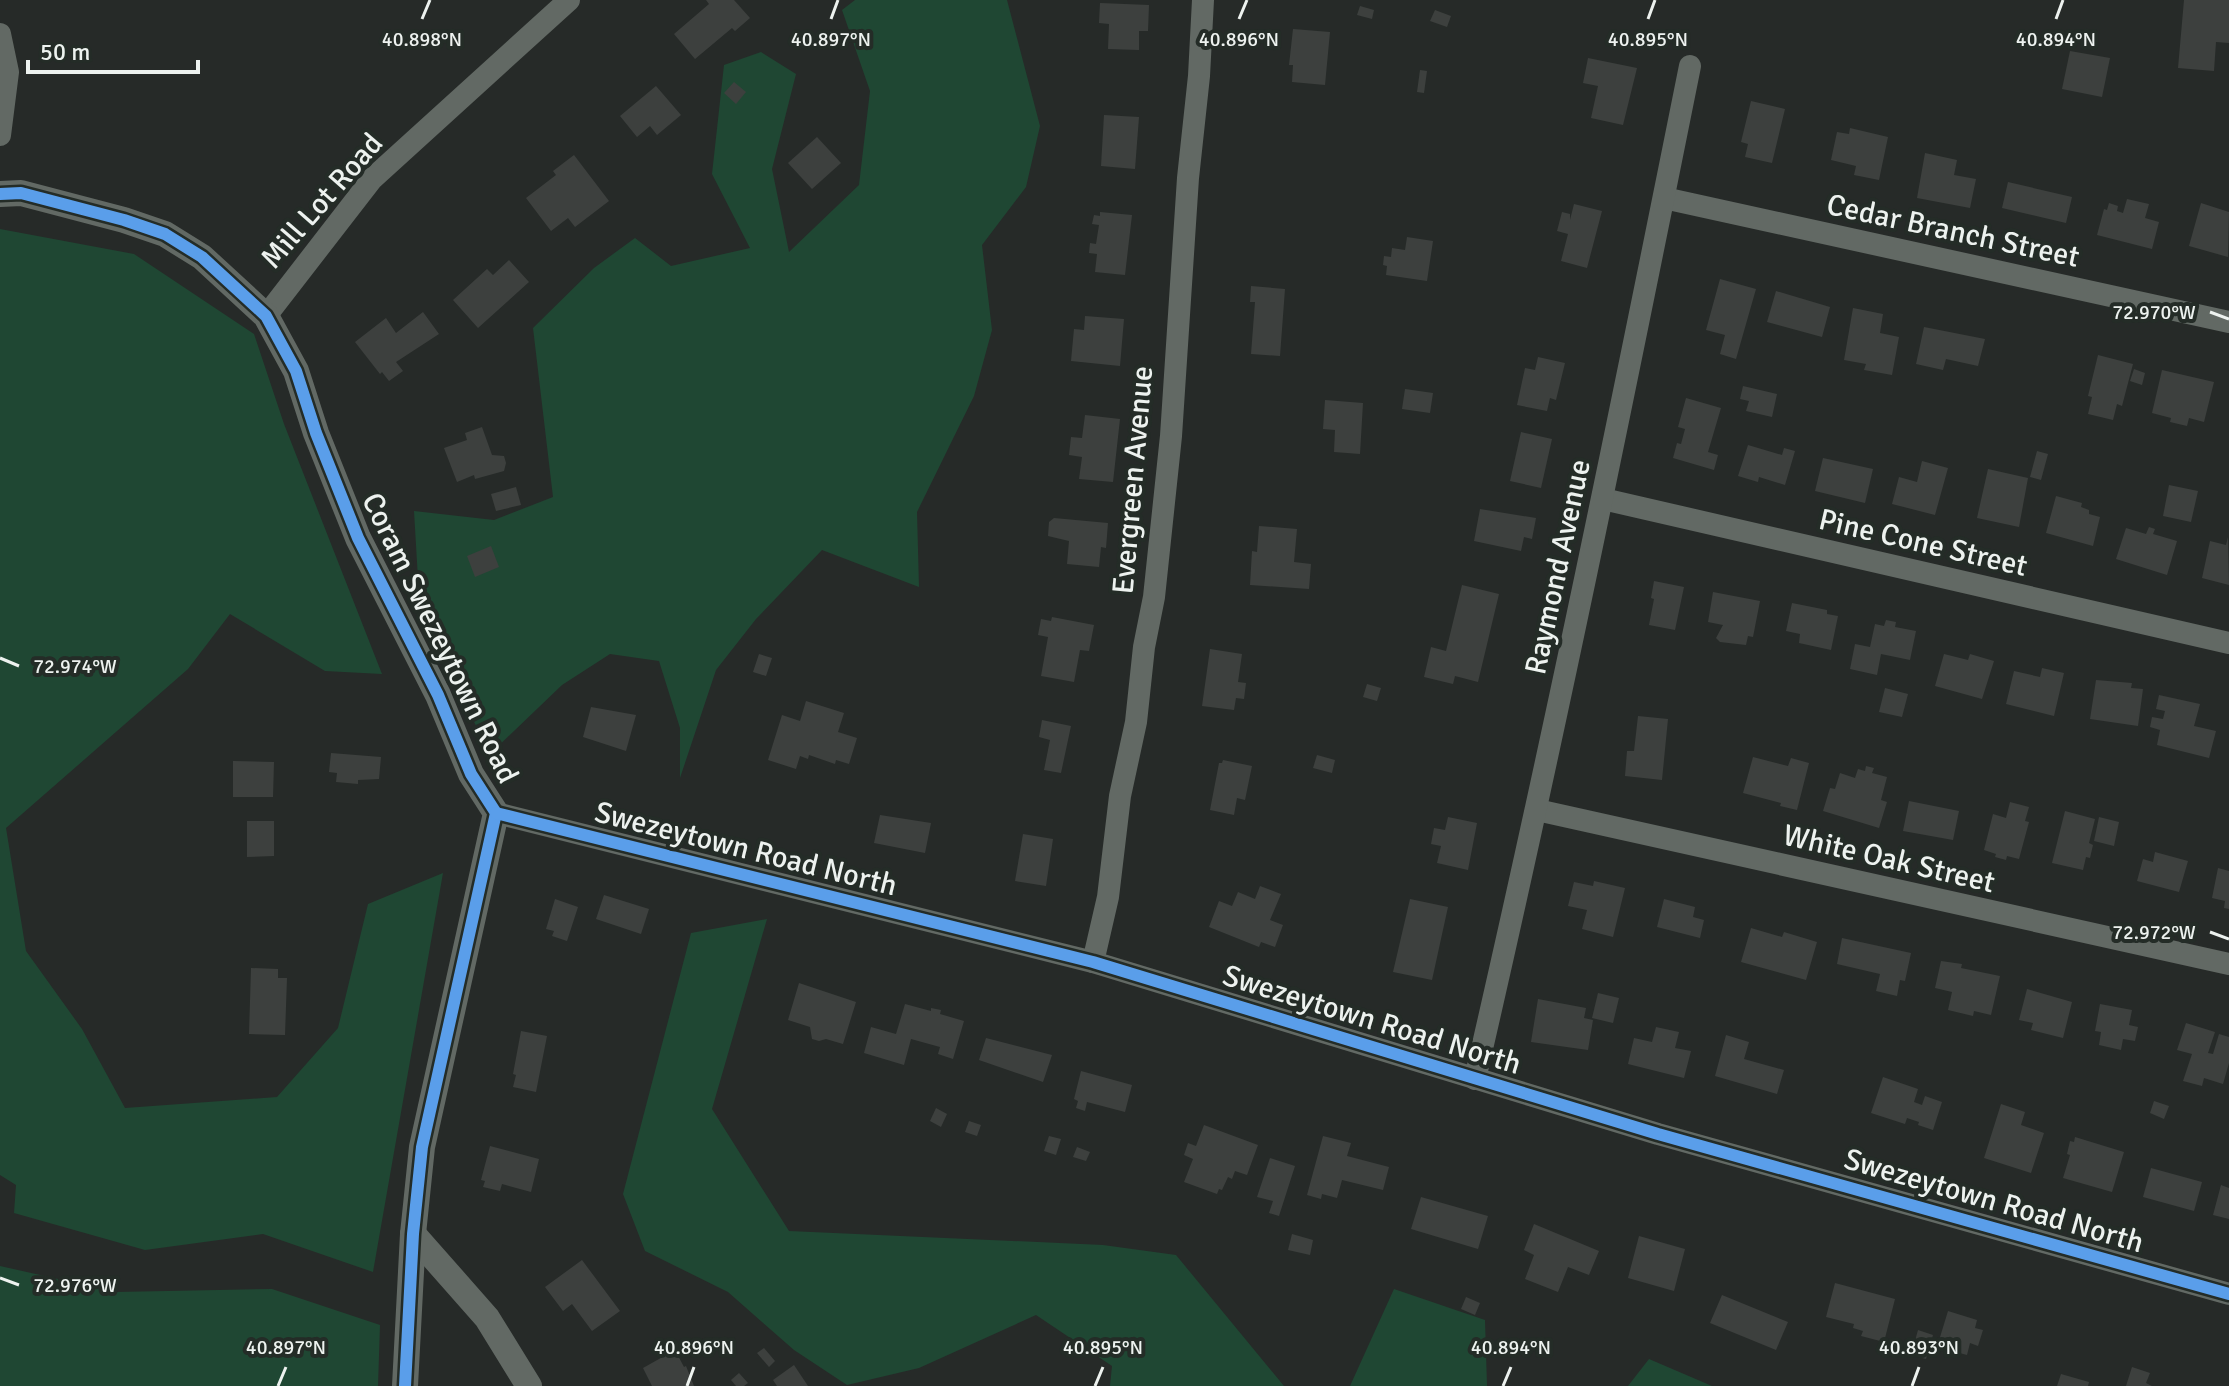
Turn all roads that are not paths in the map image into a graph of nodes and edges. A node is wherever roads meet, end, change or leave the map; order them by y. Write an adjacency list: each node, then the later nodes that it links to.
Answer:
1 (569, 0): 8 (street, Mill Lot Road)
2 (1203, 0): 14 (street, Evergreen Avenue)
3 (0, 34): 5 (street)
4 (1690, 66): 7 (street, Raymond Avenue)
5 (0, 135)
6 (0, 194): 8 (street, Coram Swezeytown Road)
7 (1664, 198): 9 (street, Cedar Branch Street); 10 (street, Raymond Avenue)
8 (266, 316): 13 (street, Coram Swezeytown Road)
9 (2229, 322)
10 (1603, 499): 11 (street, Pine Cone Street); 12 (street, Raymond Avenue)
11 (2229, 643)
12 (1537, 810): 15 (street, White Oak Street); 16 (street, Raymond Avenue)
13 (496, 813): 14 (street, Swezeytown Road North); 17 (street, Coram Swezeytown Road)
14 (1093, 962): 16 (street, Swezeytown Road North)
15 (2229, 964)
16 (1475, 1079): 18 (street, Swezeytown Road North)
17 (413, 1234): 19 (street, Coram Swezeytown Road); 20 (street)
18 (2229, 1294)
19 (405, 1386)
20 (529, 1386)

